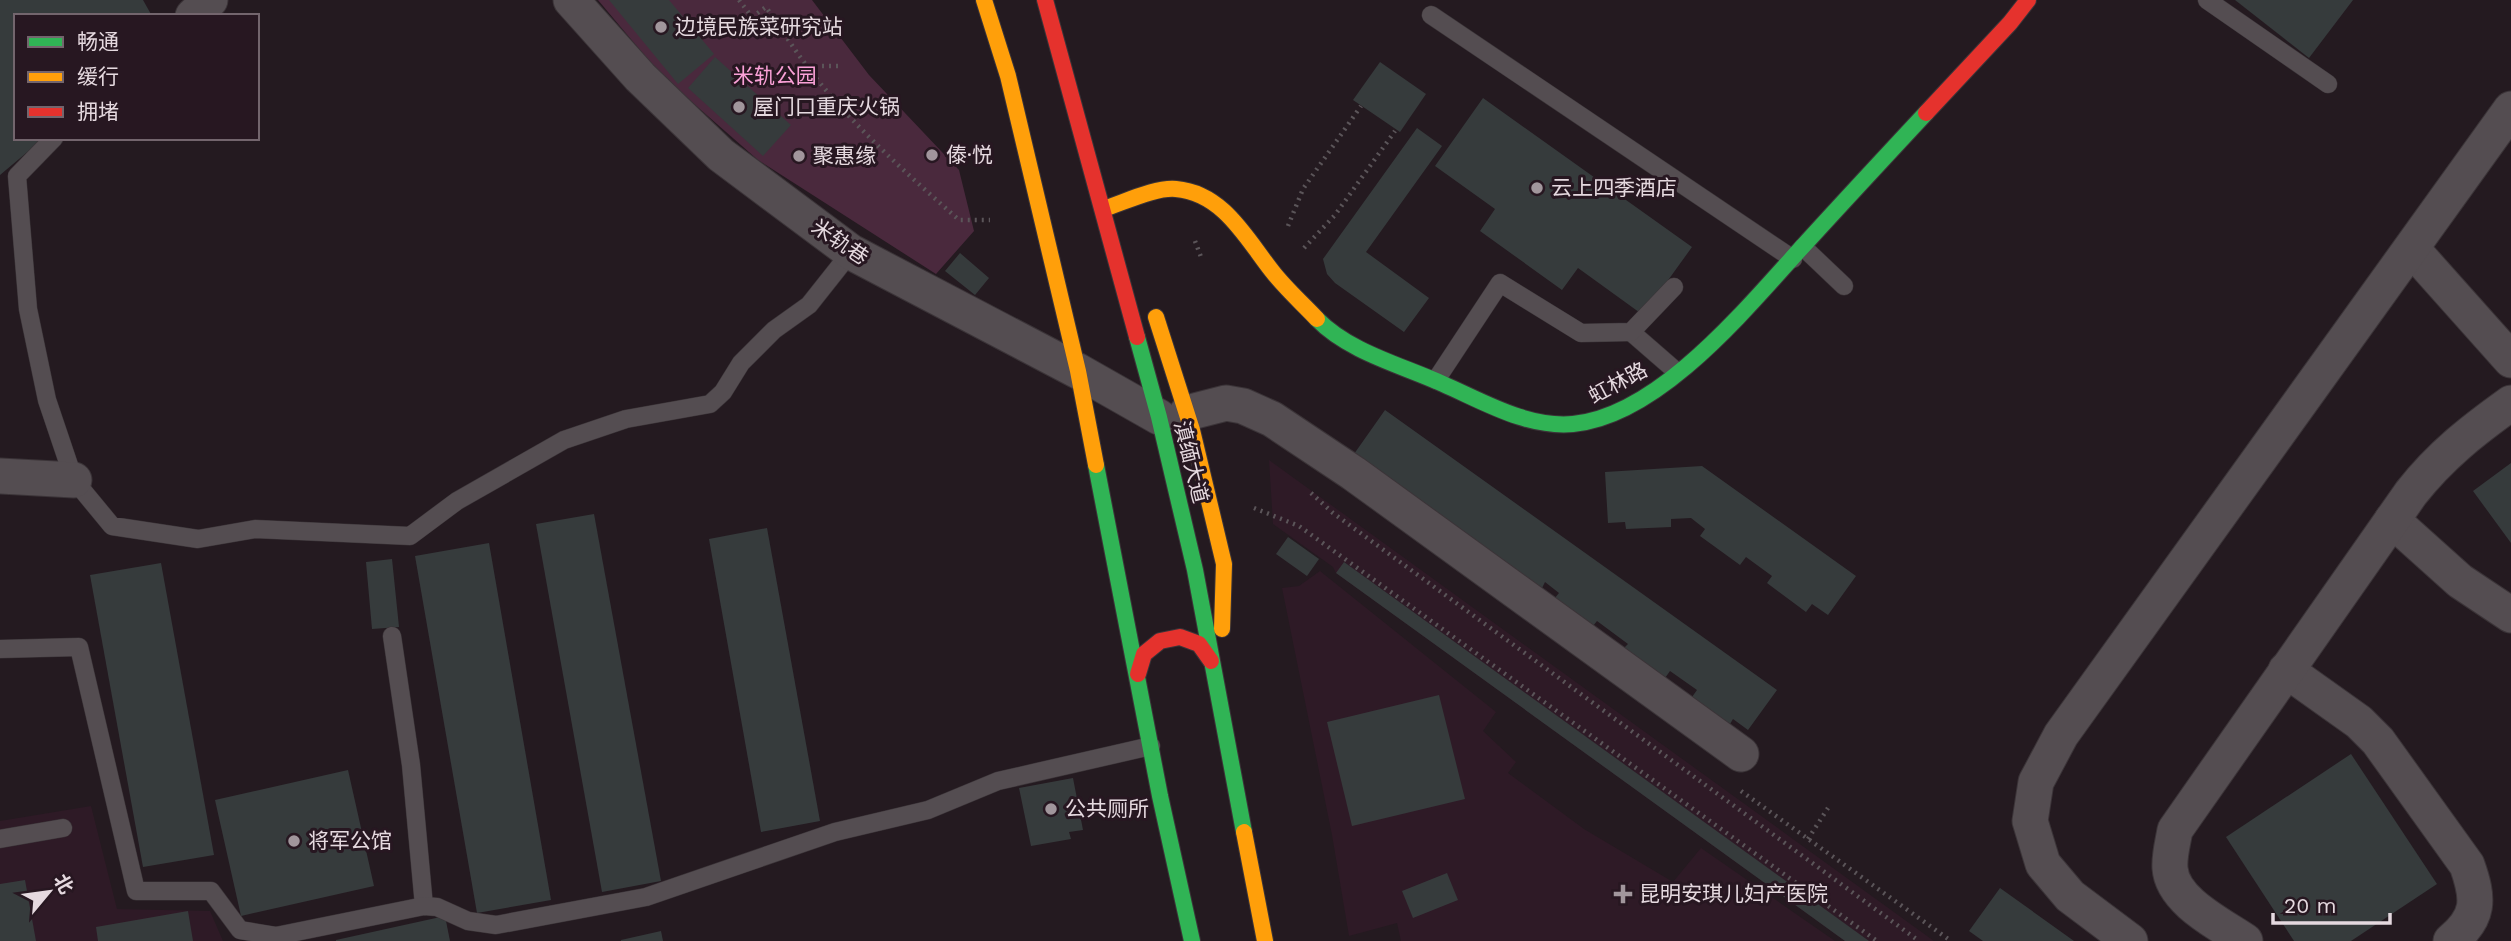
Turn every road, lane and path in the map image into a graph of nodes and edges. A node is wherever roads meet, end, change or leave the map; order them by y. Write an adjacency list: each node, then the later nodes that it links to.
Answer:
1 (210, 0): 8 (street)
2 (570, 0): 24 (street, 米轨巷)
3 (739, 0): 10 (path)
4 (984, 0): 31 (main road)
5 (1045, 0): 17 (main road, 滇缅大道)
6 (2028, 0): 25 (main road, 虹林路)
7 (2207, 0): 12 (lane)
8 (195, 14)
9 (1431, 15): 25 (lane)
10 (807, 66): 11 (path); 18 (path)
11 (841, 66)
12 (2328, 84)
13 (1361, 106): 20 (path)
14 (2511, 109): 23 (street)
15 (1395, 131): 22 (path)
16 (52, 140): 37 (lane)
17 (1103, 209): 19 (main road, 滇缅大道); 33 (main road, 虹林路)
18 (989, 220)
19 (1110, 233): 35 (main road, 滇缅大道); 35 (main road)
20 (1284, 235)
21 (1201, 238): 26 (path)
22 (1294, 242)
23 (2412, 249): 30 (street); 59 (street)
24 (851, 252): 31 (street, 米轨巷); 37 (lane)
25 (1798, 253): 27 (lane); 32 (main road, 虹林路)
26 (1201, 257)
27 (1844, 286)
28 (1674, 287): 29 (lane)
29 (1631, 332): 32 (lane); 33 (lane)
30 (2511, 360)
31 (1078, 371): 35 (street, 米轨巷); 46 (main road)
32 (1677, 372): 33 (main road, 虹林路)
33 (1436, 380)
34 (2511, 403): 40 (street)
35 (1173, 415): 44 (main road, 滇缅大道); 44 (main road); 48 (street)
36 (0, 476): 37 (street)
37 (74, 480)
38 (1303, 486): 57 (path)
39 (1255, 508): 56 (path)
40 (2392, 520): 41 (street); 45 (street)
41 (2511, 615)
42 (392, 636): 53 (lane)
43 (0, 649): 53 (lane)
44 (1211, 661): 46 (main road); 55 (main road, 滇缅大道)
45 (2286, 670): 60 (street); 61 (street)
46 (1138, 674): 47 (main road)
47 (1151, 746): 53 (lane); 54 (main road)
48 (1737, 770): 52 (path)
49 (1828, 808): 52 (path)
50 (63, 828): 51 (lane)
51 (0, 839)
52 (1808, 839): 58 (path)
53 (424, 906)
54 (1192, 941)
55 (1265, 941)
56 (1877, 941)
57 (1919, 941)
58 (1951, 941)
59 (2130, 941)
60 (2245, 941)
61 (2451, 941)

